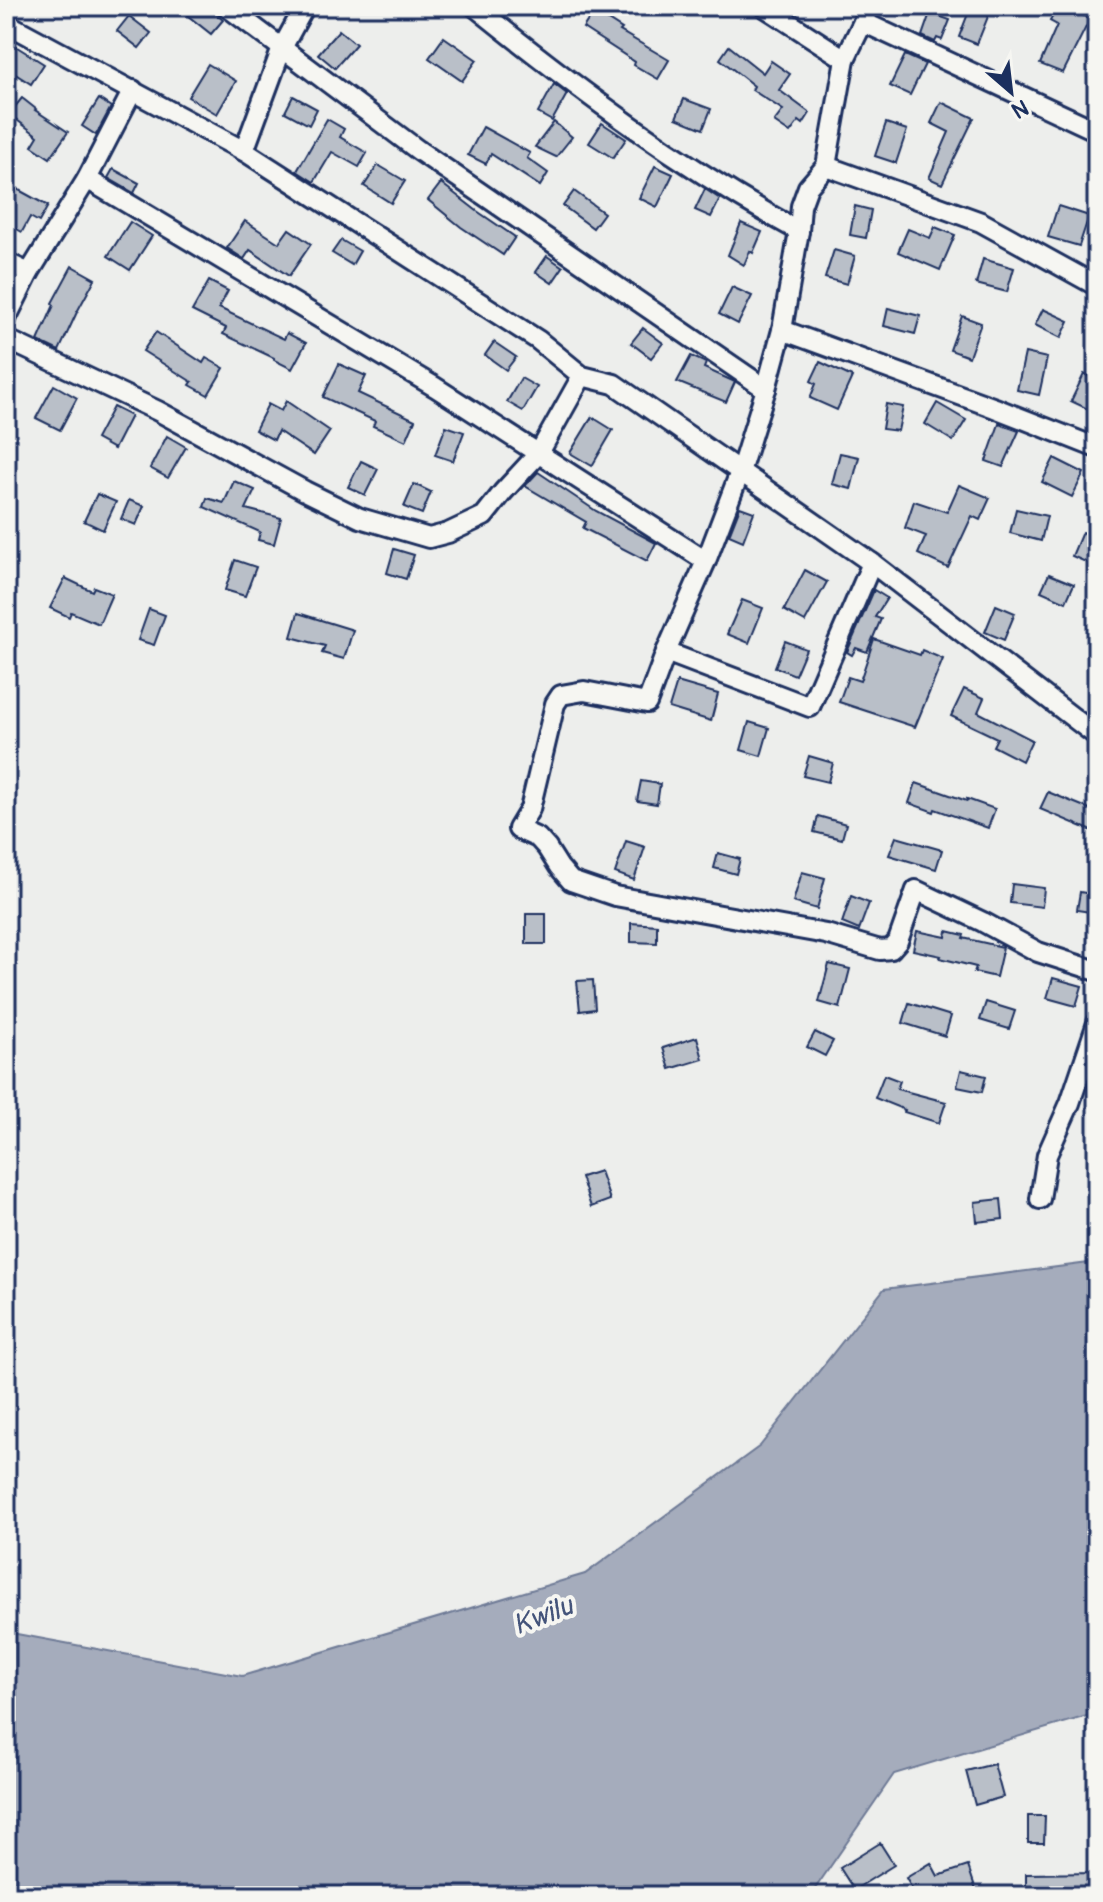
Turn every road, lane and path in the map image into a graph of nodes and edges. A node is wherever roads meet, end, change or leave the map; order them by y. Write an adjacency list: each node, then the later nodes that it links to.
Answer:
1 (226, 6): 7 (street)
2 (305, 6): 7 (street)
3 (474, 6): 14 (street)
4 (763, 6): 8 (street)
5 (866, 14): 8 (street); 10 (street)
6 (6, 23): 9 (street)
7 (282, 48): 11 (street); 22 (street)
8 (845, 59): 12 (street)
9 (133, 90): 11 (street); 13 (street)
10 (1097, 131)
11 (244, 151): 21 (street)
12 (826, 166): 14 (street); 17 (street)
13 (87, 179): 16 (street); 24 (street)
14 (799, 231): 19 (street)
15 (6, 262): 16 (street)
16 (29, 273): 18 (street)
17 (1097, 286)
18 (6, 319)
19 (782, 330): 22 (street); 23 (street)
20 (6, 339): 24 (street)
21 (582, 376): 24 (street); 25 (street)
22 (766, 389): 25 (street)
23 (1097, 448)
24 (539, 453): 26 (street)
25 (740, 472): 26 (street); 27 (street)
26 (706, 561): 28 (street)
27 (872, 563): 28 (street); 29 (street)
28 (666, 652): 30 (street)
29 (1097, 736)
30 (1097, 971)
31 (1097, 1023): 32 (street)
32 (1040, 1199)

